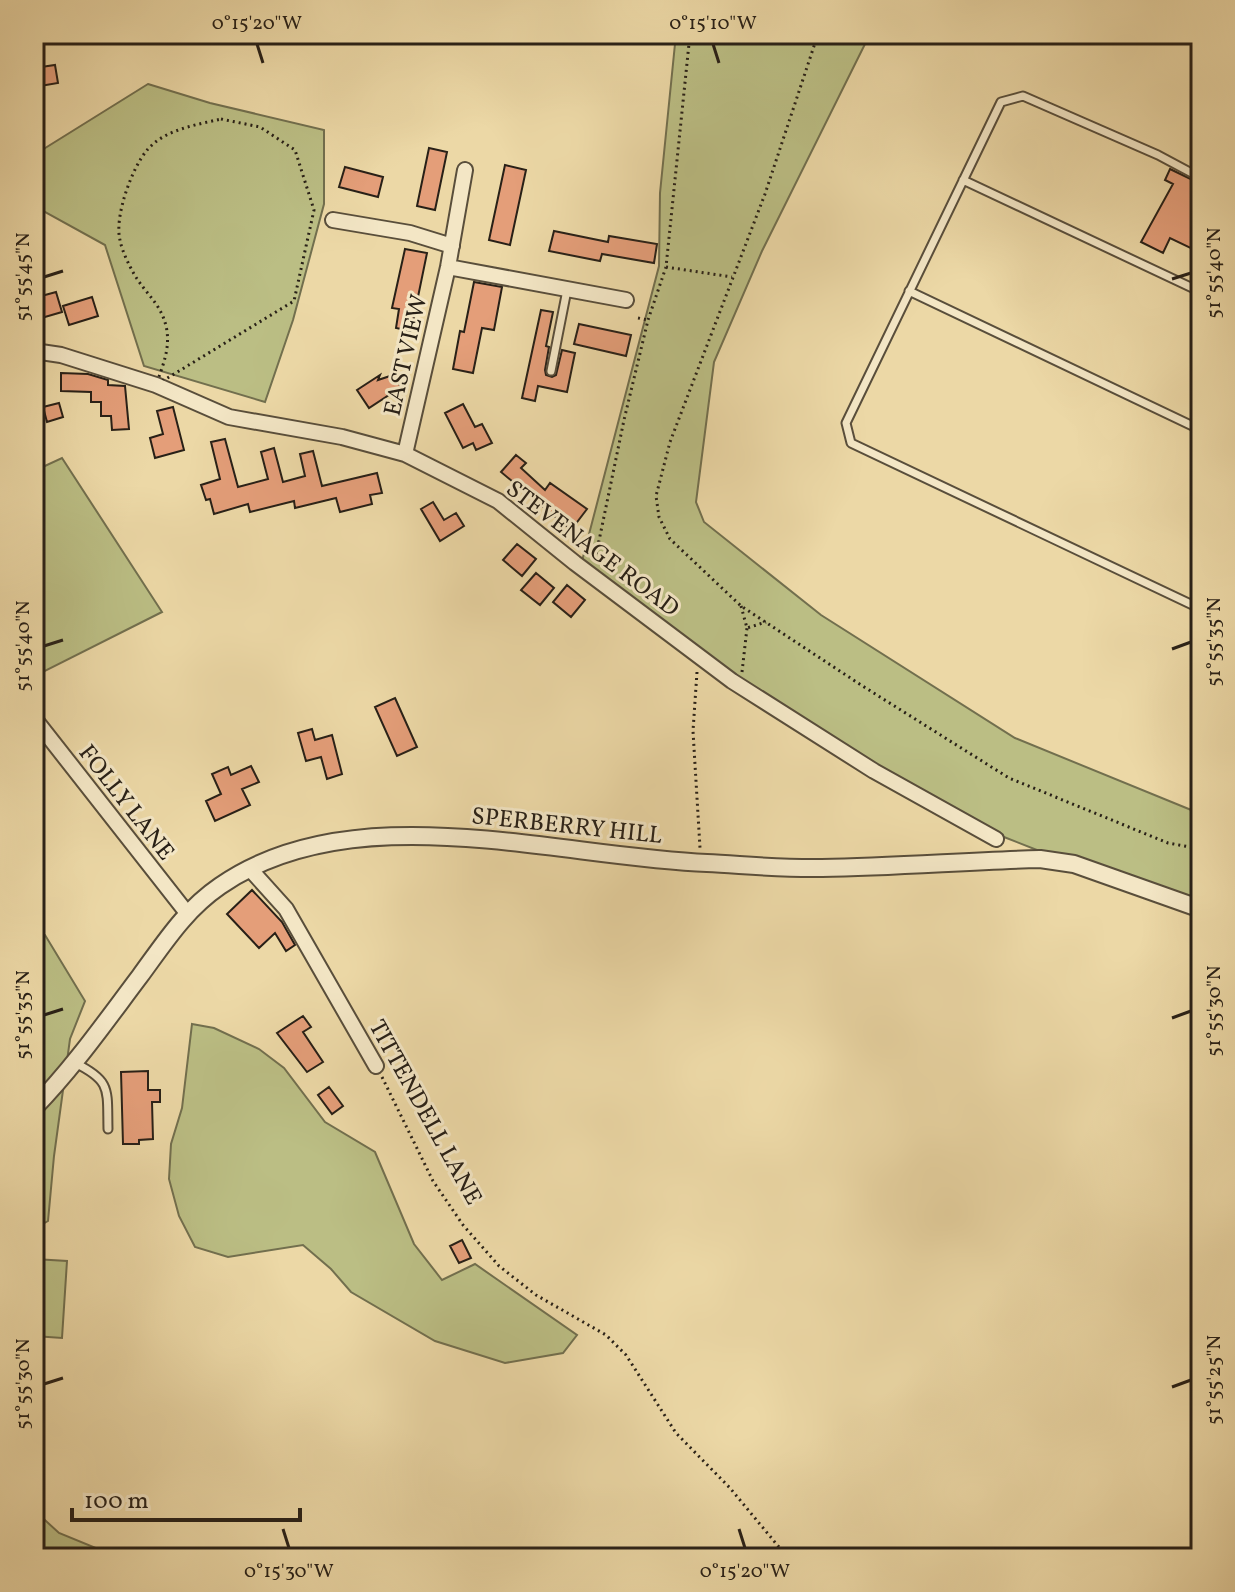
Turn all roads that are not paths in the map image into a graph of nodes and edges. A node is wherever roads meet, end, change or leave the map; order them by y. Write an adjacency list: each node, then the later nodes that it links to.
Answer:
1 (465, 170): 5 (street, EAST VIEW)
2 (1201, 178): 3 (lane)
3 (963, 180): 8 (lane); 9 (lane)
4 (333, 220): 5 (street)
5 (452, 246): 6 (street, EAST VIEW)
6 (448, 267): 7 (street); 14 (street, EAST VIEW)
7 (567, 290): 10 (street); 12 (lane)
8 (909, 291): 13 (lane); 15 (lane)
9 (1201, 292)
10 (626, 300)
11 (34, 351): 14 (street, STEVENAGE ROAD)
12 (551, 371)
13 (1201, 430)
14 (405, 454): 17 (street, STEVENAGE ROAD)
15 (1201, 609)
16 (34, 718): 20 (street, FOLLY LANE)
17 (996, 839)
18 (250, 869): 19 (street, SPERBERRY HILL); 20 (street, SPERBERRY HILL); 22 (street, TITTENDELL LANE)
19 (1201, 909)
20 (187, 913): 21 (street, SPERBERRY HILL)
21 (75, 1063): 23 (street, SPERBERRY HILL); 24 (lane)
22 (376, 1066)
23 (34, 1108)
24 (108, 1129)

